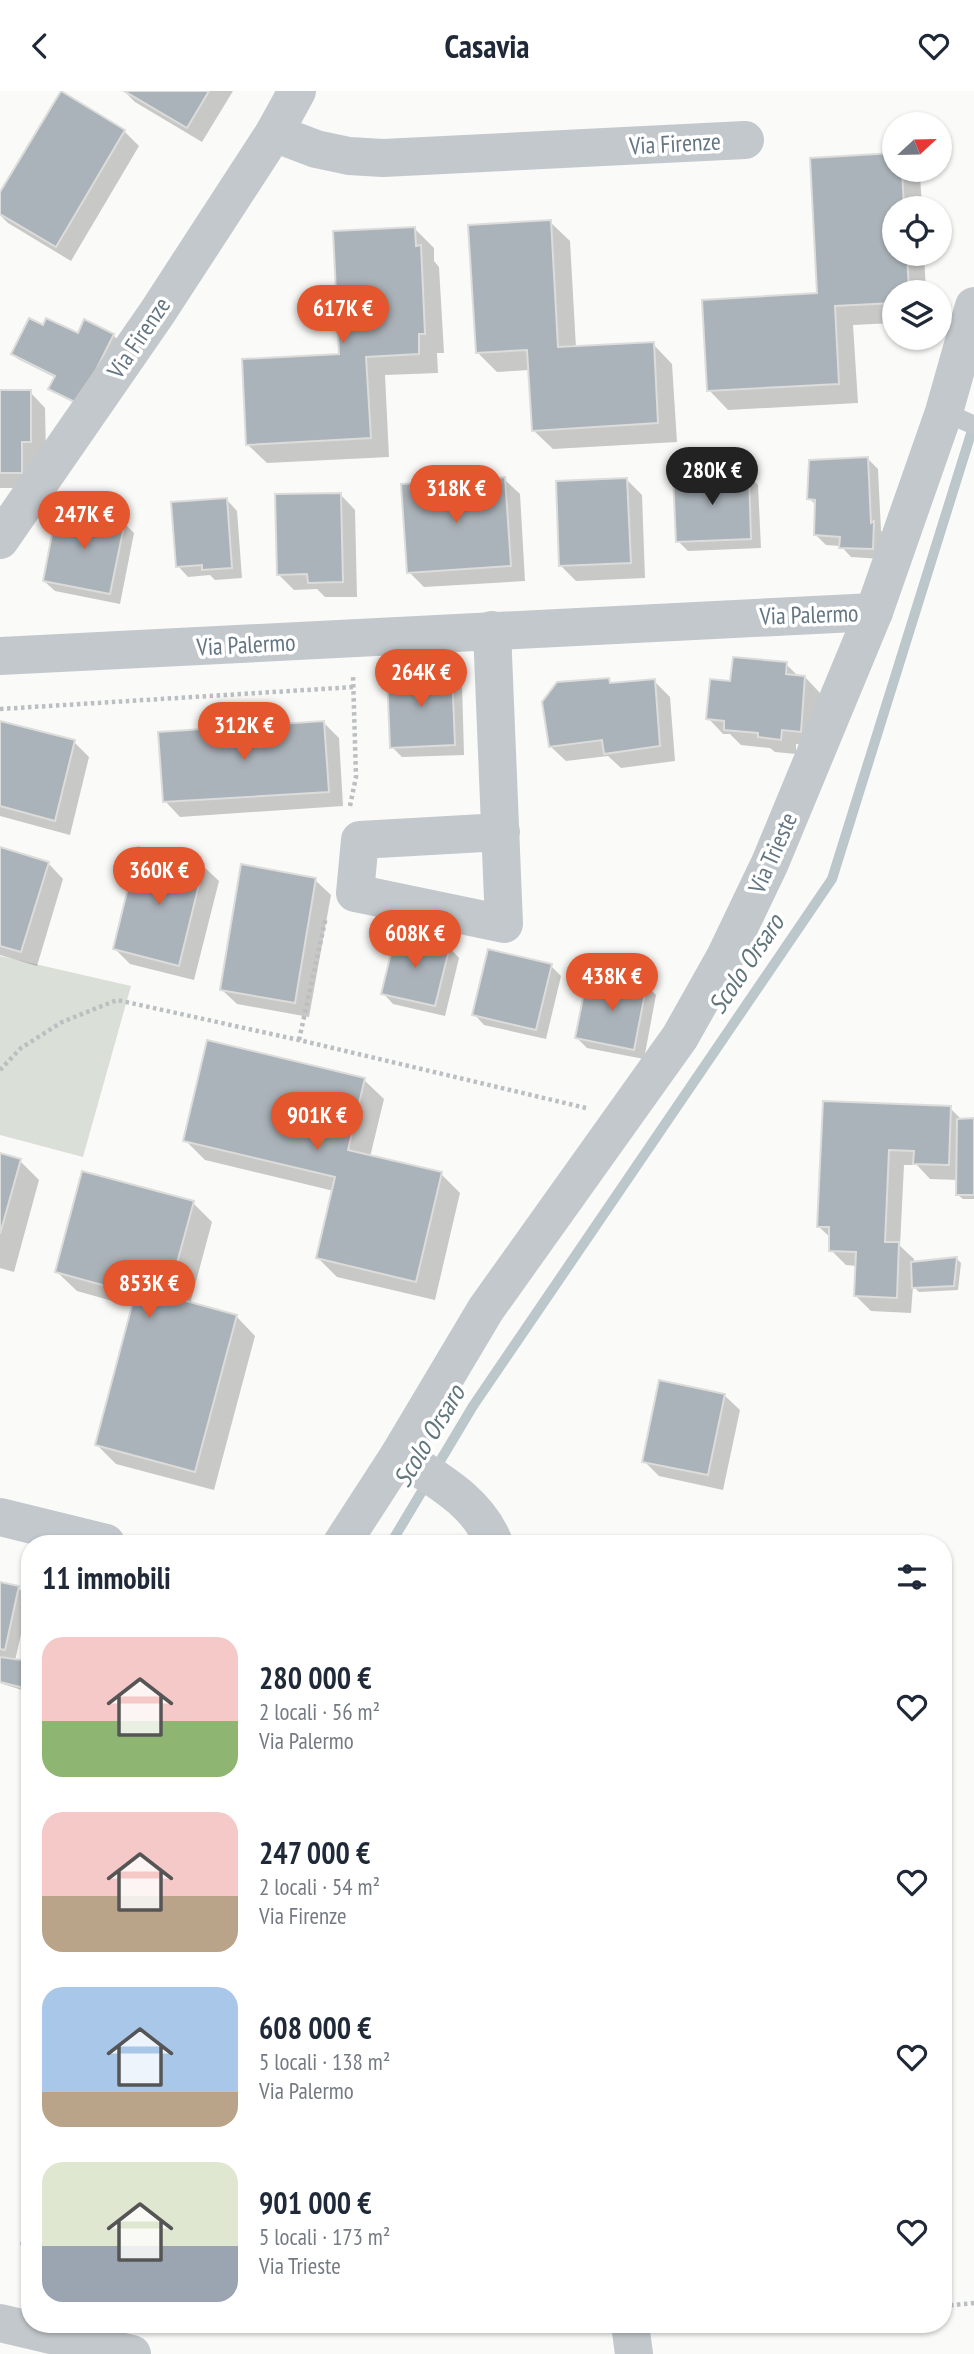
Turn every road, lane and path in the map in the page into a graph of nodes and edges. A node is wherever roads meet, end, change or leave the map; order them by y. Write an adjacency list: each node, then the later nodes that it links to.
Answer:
1 (297, 91): 2 (street, Via Firenze)
2 (274, 133): 3 (street, Via Firenze); 6 (street, Via Firenze)
3 (745, 140)
4 (974, 306): 5 (street, Via Trieste)
5 (961, 419): 7 (street, Via Trieste)
6 (0, 540)
7 (874, 612): 8 (street, Via Palermo); 18 (street, Via Trieste)
8 (492, 630): 9 (street, Via Palermo); 14 (street)
9 (0, 656)
10 (352, 662): 11 (path)
11 (354, 687): 12 (path); 13 (path)
12 (0, 709)
13 (348, 812)
14 (501, 832): 14 (street)
15 (328, 907): 16 (path)
16 (299, 1040): 17 (path); 18 (path)
17 (0, 1070)
18 (624, 1117): 19 (street, Via Trieste)
19 (408, 1461): 22 (street, Via Trieste); 23 (street)
20 (0, 1517): 21 (street)
21 (73, 1535)
22 (348, 1535)
23 (491, 1535)
24 (0, 2299): 27 (street)
25 (974, 2303): 26 (path)
26 (952, 2305)
27 (21, 2307)
28 (0, 2323): 29 (street)
29 (21, 2328)
30 (43, 2333): 34 (street)
31 (97, 2333): 35 (street)
32 (0, 2348): 33 (street)
33 (51, 2354)
34 (132, 2354)
35 (158, 2354)

